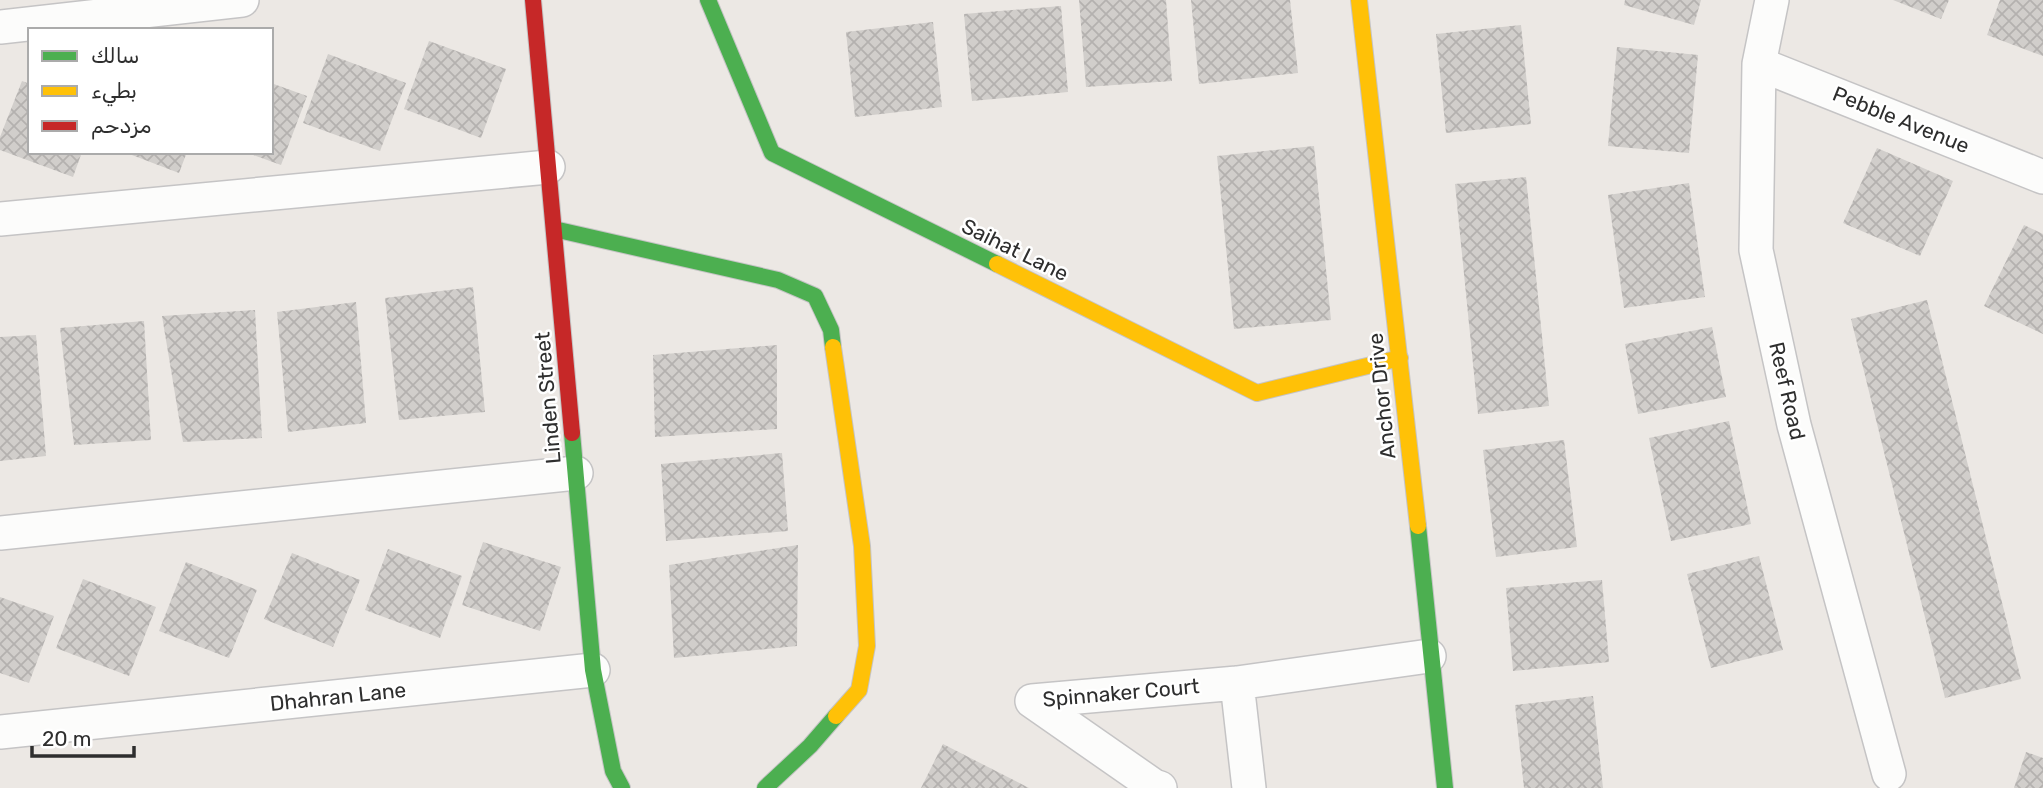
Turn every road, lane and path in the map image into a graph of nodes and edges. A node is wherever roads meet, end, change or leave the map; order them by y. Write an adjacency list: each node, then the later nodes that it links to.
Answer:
1 (242, 0): 6 (street)
2 (533, 0): 8 (street, Linden Street)
3 (708, 0): 12 (street, Saihat Lane)
4 (1359, 0): 12 (street, Anchor Drive)
5 (1772, 0): 7 (street, Reef Road)
6 (0, 27)
7 (1759, 64): 9 (street, Pebble Avenue); 19 (street, Reef Road)
8 (548, 167): 10 (street); 11 (street, Linden Street)
9 (2043, 177)
10 (0, 219)
11 (554, 229): 13 (street, Linden Street); 21 (street)
12 (1400, 358): 15 (street, Anchor Drive)
13 (576, 473): 14 (street); 16 (street, Linden Street)
14 (0, 533)
15 (1429, 656): 17 (street, Spinnaker Court); 24 (street, Anchor Drive)
16 (593, 670): 18 (street, Dhahran Lane); 20 (street, Linden Street)
17 (1237, 683): 22 (street, Spinnaker Court); 23 (street)
18 (0, 732)
19 (1889, 774)
20 (622, 788)
21 (765, 788)
22 (1160, 788)
23 (1249, 788)
24 (1444, 788)

